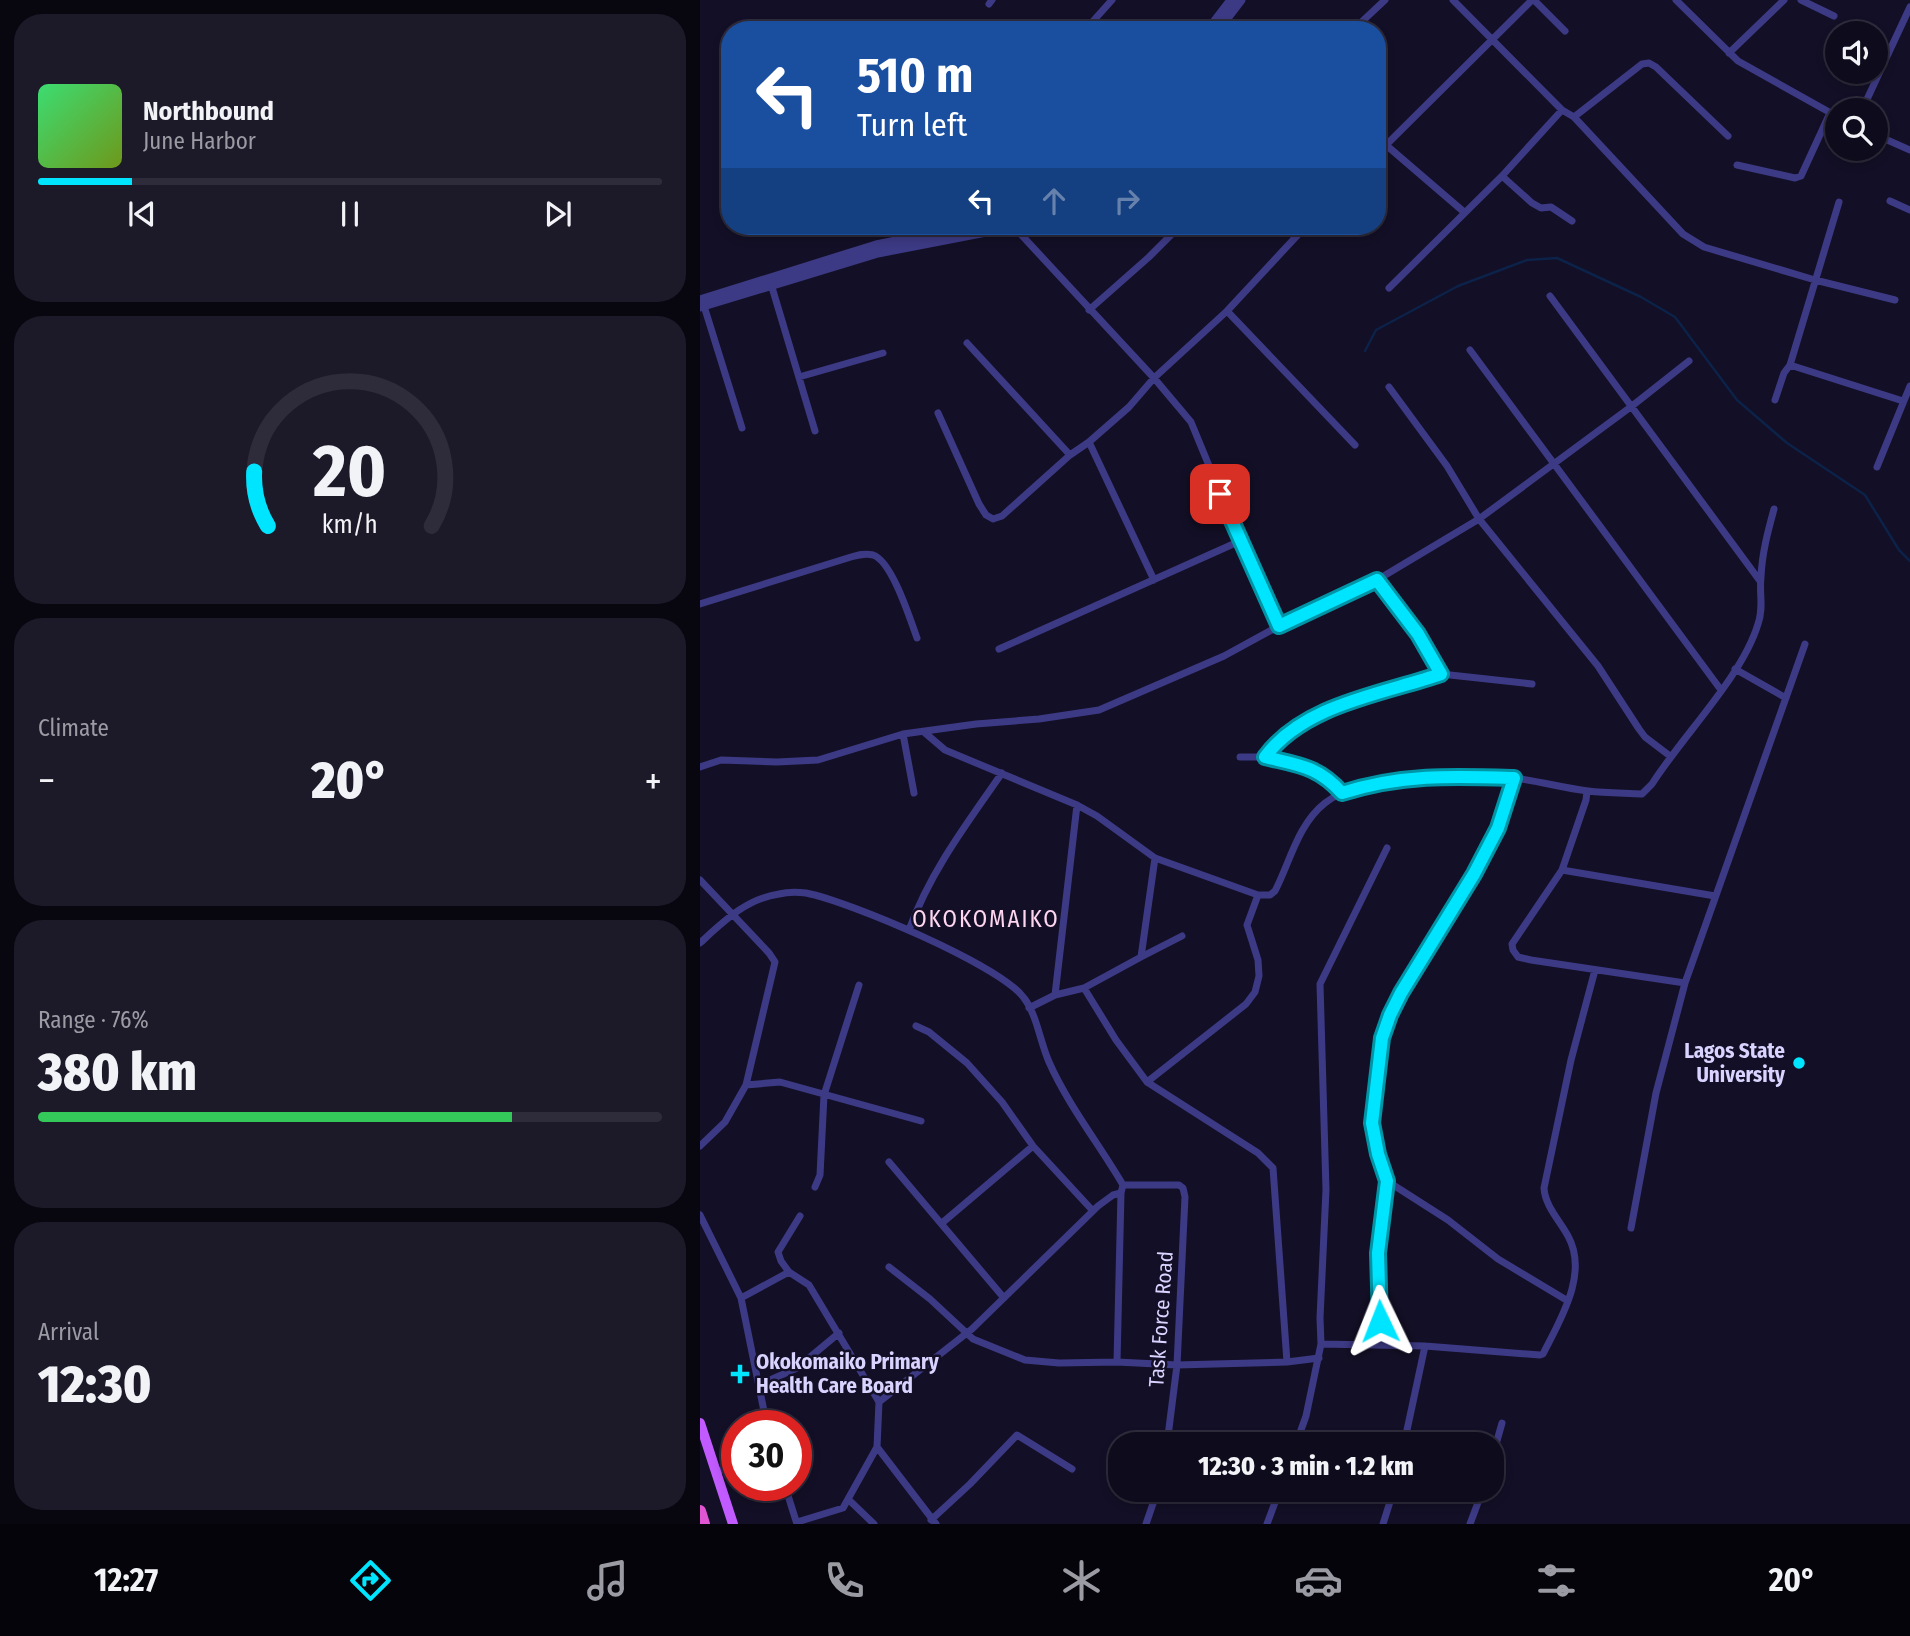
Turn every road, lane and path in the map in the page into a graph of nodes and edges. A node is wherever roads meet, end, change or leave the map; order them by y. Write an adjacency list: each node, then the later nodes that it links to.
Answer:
1 (1112, 0): 12 (street)
2 (1231, 0): 13 (street)
3 (1241, 0): 14 (street)
4 (1385, 0): 15 (street)
5 (1453, 0): 17 (street)
6 (1533, 0): 16 (street); 17 (street)
7 (1676, 0): 18 (street)
8 (1784, 0): 18 (street)
9 (1801, 0): 11 (street)
10 (1910, 8): 19 (street)
11 (1834, 16)
12 (1093, 21)
13 (1215, 21)
14 (1225, 21)
15 (1363, 21)
16 (1565, 31)
17 (1493, 41): 20 (street); 26 (street)
18 (1729, 53): 21 (street)
19 (1868, 98)
20 (1562, 110): 22 (street); 29 (street)
21 (1825, 110)
22 (1574, 117): 24 (street); 40 (street)
23 (1825, 130): 28 (street)
24 (1728, 136)
25 (1888, 140): 27 (street)
26 (1386, 145): 33 (street)
27 (1910, 150)
28 (1737, 165)
29 (1502, 176): 33 (street); 34 (street)
30 (1890, 201): 32 (street)
31 (1839, 202): 40 (street)
32 (1910, 210)
33 (1464, 212): 42 (street)
34 (1572, 221)
35 (926, 235): 45 (street)
36 (970, 235): 41 (street)
37 (1024, 235): 46 (street)
38 (1171, 235): 46 (street)
39 (1298, 235): 47 (street)
40 (1815, 280): 44 (street); 52 (street)
41 (771, 284): 45 (street); 53 (street)
42 (1389, 288)
43 (1550, 296): 59 (street)
44 (1895, 300)
45 (701, 304): 61 (street)
46 (1090, 310): 54 (street)
47 (1227, 311): 54 (street); 64 (street)
48 (967, 343): 65 (street)
49 (1470, 350): 66 (street)
50 (883, 353): 53 (street)
51 (1689, 360): 59 (street)
52 (1790, 365): 57 (street); 58 (street)
53 (799, 377): 62 (street)
54 (1154, 378): 63 (street); 70 (street)
55 (1910, 386): 58 (street)
56 (1389, 387): 69 (street)
57 (1775, 400)
58 (1903, 401): 67 (street)
59 (1632, 406): 66 (street); 73 (street)
60 (938, 413): 65 (street)
61 (742, 428)
62 (815, 431)
63 (1089, 442): 65 (street); 71 (street)
64 (1355, 445)
65 (1070, 455)
66 (1554, 464): 69 (street); 82 (street)
67 (1877, 467)
68 (1774, 509): 73 (street)
69 (1479, 519): 72 (street); 86 (street)
70 (1240, 541): 71 (street); 75 (street)
71 (1154, 580): 78 (street)
72 (1377, 580): 75 (street); 80 (street)
73 (1760, 581): 79 (street)
74 (700, 604): 76 (street)
75 (1279, 626): 84 (street)
76 (917, 638)
77 (1805, 644): 83 (street)
78 (999, 649)
79 (1735, 670): 82 (street); 83 (street)
80 (1441, 674): 81 (street); 88 (street)
81 (1532, 684)
82 (1721, 690): 86 (street)
83 (1786, 698): 101 (street)
84 (924, 732): 85 (street); 90 (street)
85 (903, 734): 89 (street); 93 (street)
86 (1670, 756): 92 (street)
87 (1240, 757): 88 (street)
88 (1265, 757): 94 (street)
89 (700, 767)
90 (1002, 773): 95 (street); 103 (street)
91 (1514, 778): 92 (street); 94 (street); 121 (street)
92 (1587, 790): 98 (street)
93 (914, 793)
94 (1342, 793): 100 (street)
95 (1077, 805): 97 (street); 111 (street)
96 (1387, 848): 136 (street)
97 (1155, 858): 100 (street); 106 (street)
98 (1562, 870): 101 (street); 107 (street)
99 (700, 880): 102 (street)
100 (1258, 895): 114 (street)
101 (1715, 896): 108 (street)
102 (732, 914): 103 (street); 105 (street); 115 (street)
103 (909, 930): 112 (street)
104 (1182, 936): 106 (street)
105 (700, 943)
106 (1141, 957): 110 (street)
107 (1595, 970): 108 (street); 133 (street)
108 (1685, 983): 128 (street)
109 (859, 985): 116 (street)
110 (1084, 988): 111 (street); 114 (street)
111 (1055, 995): 112 (street)
112 (1029, 1008): 123 (street)
113 (916, 1026): 119 (street)
114 (1147, 1083): 141 (street)
115 (746, 1085): 116 (street); 118 (street)
116 (824, 1095): 117 (street); 122 (street)
117 (921, 1121)
118 (700, 1146)
119 (1033, 1146): 124 (street); 127 (street)
120 (889, 1162): 127 (street)
121 (1387, 1181): 133 (street); 137 (street)
122 (814, 1187)
123 (1122, 1189): 124 (street); 140 (street); 142 (street, Task Force Road)
124 (1093, 1211): 132 (street)
125 (700, 1215): 131 (street)
126 (800, 1216): 130 (street)
127 (942, 1223): 132 (street)
128 (1631, 1228)
129 (889, 1267): 135 (street)
130 (789, 1272): 131 (street); 134 (street)
131 (741, 1298): 143 (street)
132 (1004, 1298): 135 (street)
133 (1568, 1301): 138 (street)
134 (839, 1333): 143 (street); 144 (street)
135 (965, 1333): 140 (street); 144 (street)
136 (1321, 1344): 137 (street); 139 (street)
137 (1381, 1344): 138 (street)
138 (1425, 1346): 150 (street)
139 (1319, 1358): 141 (street); 149 (street)
140 (1117, 1362): 142 (street)
141 (1287, 1362): 142 (street)
142 (1177, 1365): 148 (street, Task Force Road)
143 (759, 1385): 145 (street)
144 (879, 1402): 152 (street)
145 (764, 1410)
146 (700, 1423): 155 (main road)
147 (1502, 1423): 151 (street)
148 (1169, 1432)
149 (1300, 1432)
150 (1407, 1432)
151 (1499, 1432)
152 (877, 1447): 156 (street); 163 (street)
153 (1072, 1469): 163 (street)
154 (721, 1470): 155 (street)
155 (716, 1473): 166 (main road)
156 (849, 1500): 164 (street); 167 (street)
157 (790, 1501): 164 (street)
158 (1154, 1502): 168 (street)
159 (1275, 1502): 169 (street)
160 (1390, 1502): 170 (street)
161 (1478, 1502): 171 (street)
162 (700, 1511): 165 (highway)
163 (934, 1522)
164 (797, 1523)
165 (704, 1524)
166 (733, 1524)
167 (874, 1524)
168 (1146, 1524)
169 (1267, 1524)
170 (1383, 1524)
171 (1470, 1524)

